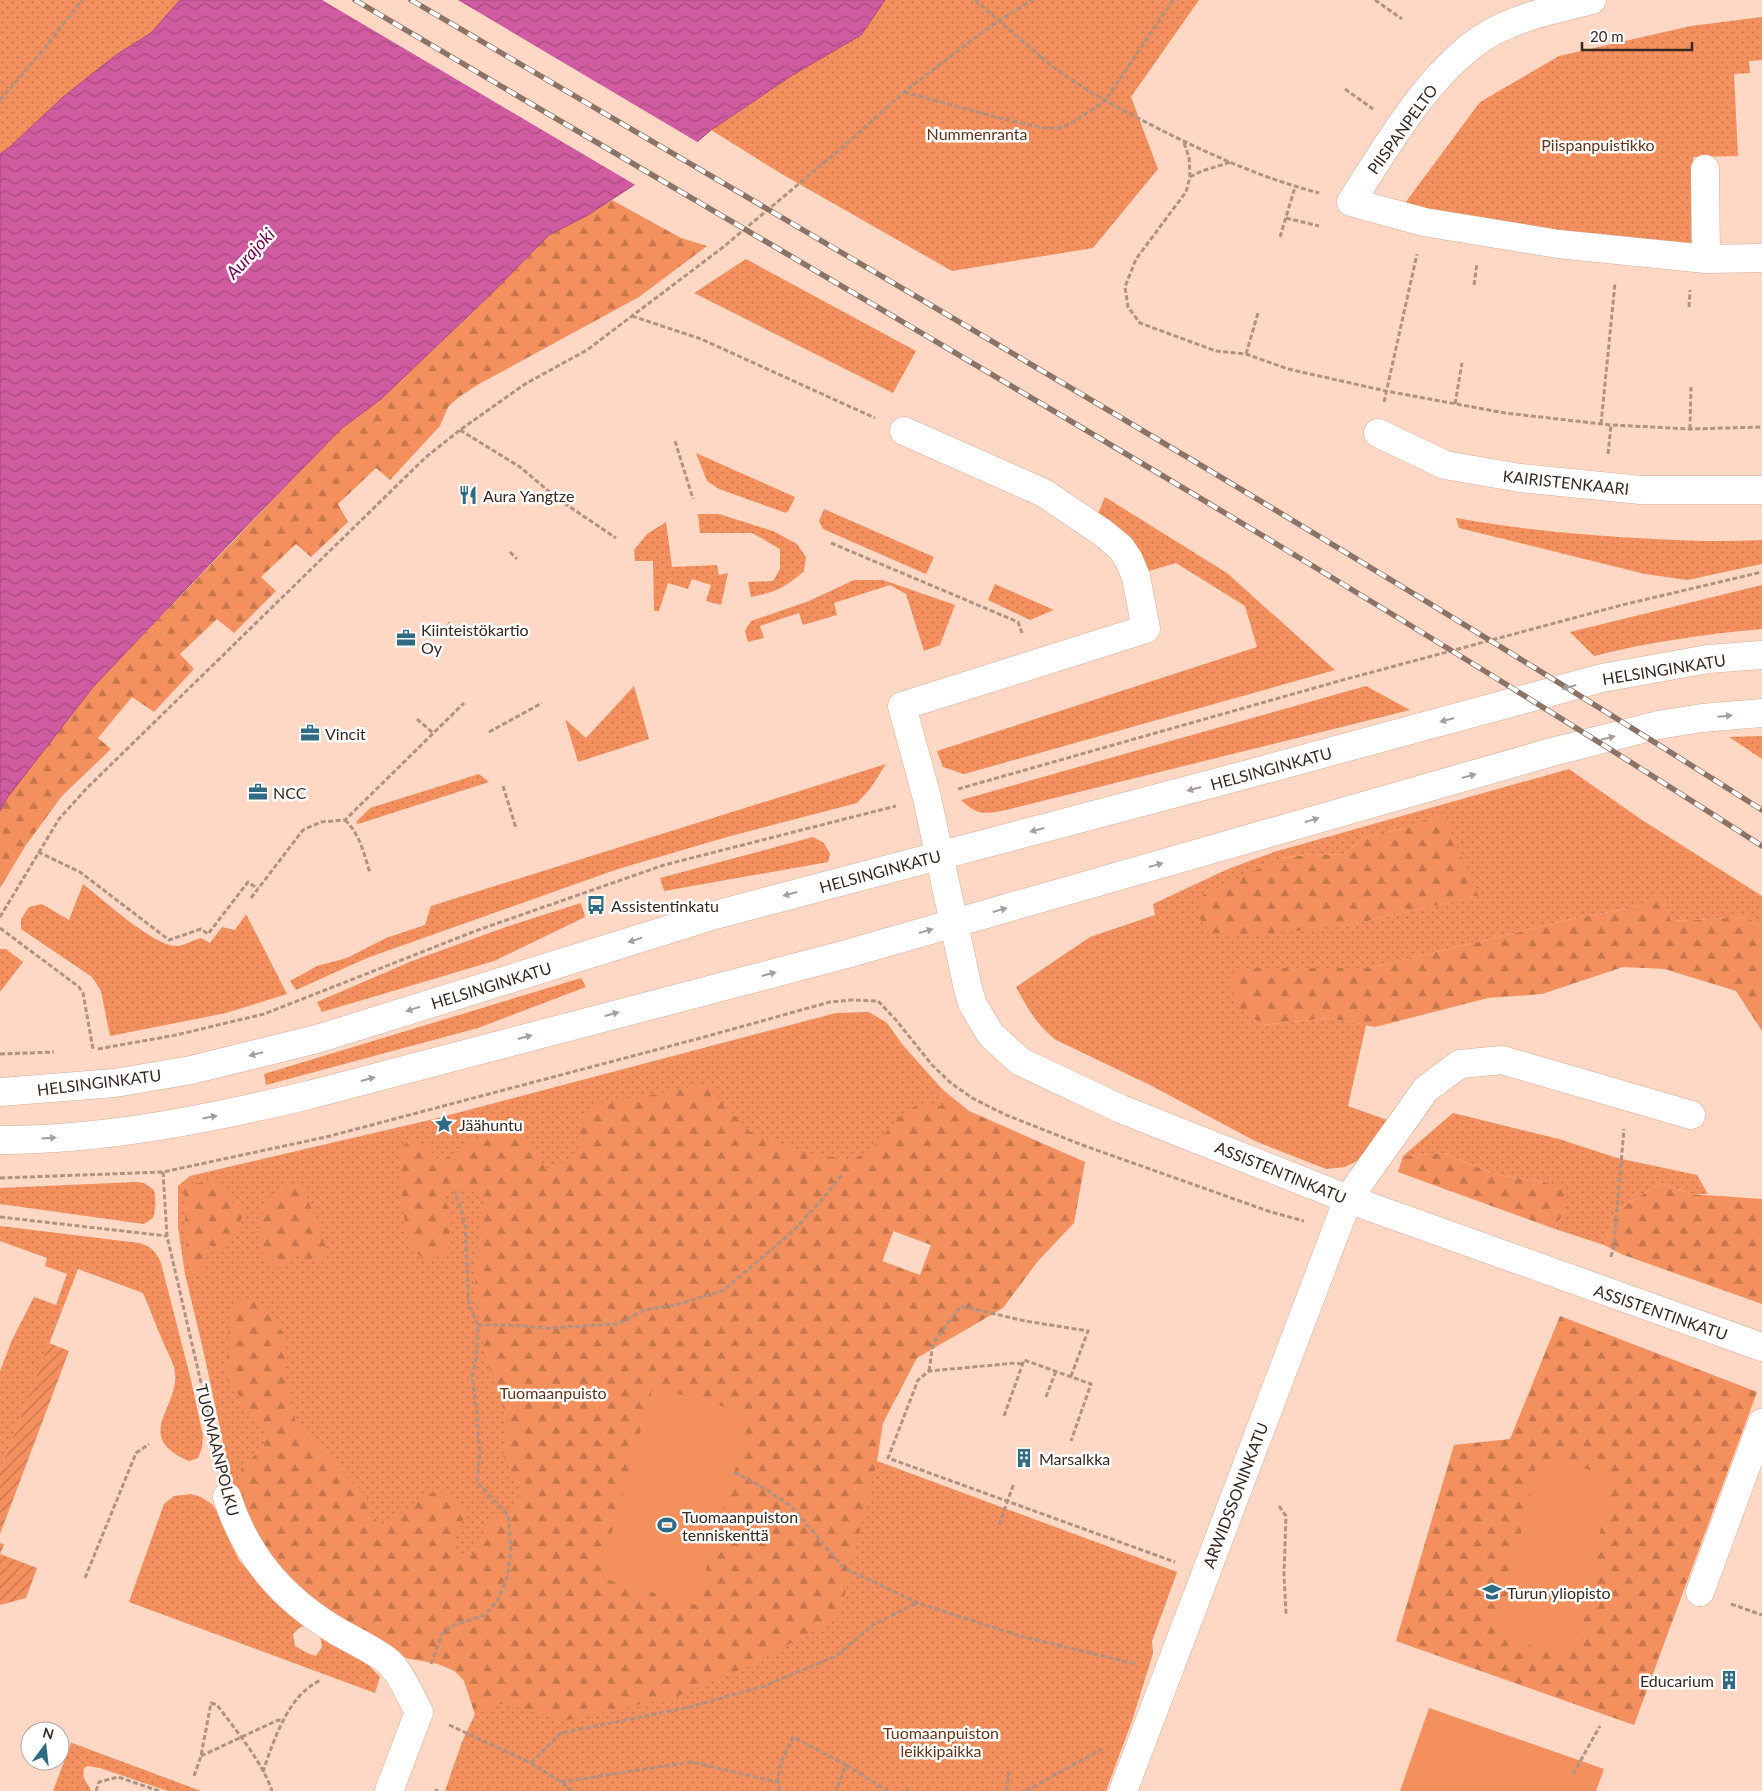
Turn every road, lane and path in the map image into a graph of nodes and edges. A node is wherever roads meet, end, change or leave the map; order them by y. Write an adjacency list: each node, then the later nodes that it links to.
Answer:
1 (82, 0): 9 (path)
2 (976, 0): 10 (path, bridge)
3 (1032, 0): 8 (path)
4 (1173, 0): 10 (path)
5 (1375, 0): 7 (path)
6 (1592, 0): 16 (main road, PIISPANPELTO)
7 (1402, 19)
8 (904, 92): 10 (path); 25 (path)
9 (0, 100)
10 (1105, 101): 11 (path)
11 (1184, 143): 12 (path); 14 (path)
12 (1231, 162): 14 (path); 15 (path)
13 (1705, 169): 22 (main road)
14 (1190, 177): 26 (path)
15 (1295, 187): 16 (path); 17 (path)
16 (1351, 202): 18 (main road)
17 (1286, 218): 19 (path); 20 (path)
18 (1424, 222): 21 (main road); 29 (path)
19 (1318, 226)
20 (1280, 237)
21 (1618, 251): 22 (main road); 31 (path)
22 (1706, 258): 23 (main road)
23 (1762, 258)
24 (1258, 313): 26 (path)
25 (631, 316): 34 (path); 35 (path)
26 (1246, 354): 29 (path)
27 (1462, 363): 30 (path)
28 (1691, 387): 33 (path)
29 (1386, 391): 30 (path)
30 (1455, 404): 31 (path)
31 (1602, 424): 33 (path)
32 (1762, 427): 33 (path)
33 (1690, 429)
34 (460, 430): 40 (path); 60 (path)
35 (904, 431): 61 (main road, ASSISTENTINKATU)
36 (1378, 433): 38 (main road, KAIRISTENKAARI)
37 (675, 441): 39 (path)
38 (1762, 490)
39 (693, 499)
40 (616, 538)
41 (831, 543): 45 (path)
42 (510, 552): 43 (path)
43 (517, 559)
44 (1762, 572): 56 (path)
45 (1018, 622)
46 (448, 623): 47 (path)
47 (455, 629)
48 (1762, 655): 61 (main road, HELSINGINKATU, one-way to 61)
49 (464, 703): 54 (path)
50 (542, 703): 53 (path)
51 (1762, 713): 66 (main road, one-way to 51)
52 (417, 719): 54 (path)
53 (488, 732)
54 (433, 733): 58 (path)
55 (503, 786): 59 (path)
56 (956, 790)
57 (900, 805): 67 (path)
58 (345, 820): 62 (path); 63 (path)
59 (516, 828)
60 (38, 852): 63 (path); 65 (path)
61 (939, 855): 66 (main road, ASSISTENTINKATU); 70 (main road, HELSINGINKATU, one-way to 70)
62 (370, 873)
63 (258, 889): 64 (path)
64 (251, 898)
65 (0, 917)
66 (953, 923): 73 (main road, one-way to 66); 78 (main road, ASSISTENTINKATU)
67 (0, 928)
68 (64, 1051): 69 (path)
69 (0, 1054)
70 (0, 1092)
71 (1627, 1096): 72 (main road, ARWIDSSONINKATU); 78 (main road, ARWIDSSONINKATU); 82 (path)
72 (1691, 1115)
73 (0, 1140)
74 (163, 1172): 76 (path); 80 (path); 81 (path, TUOMAANPOLKU)
75 (842, 1175): 83 (path)
76 (0, 1178)
77 (455, 1191): 83 (path)
78 (1348, 1199): 80 (main road, ARWIDSSONINKATU); 82 (main road, ASSISTENTINKATU)
79 (0, 1217): 81 (path)
80 (1336, 1229): 100 (main road, ARWIDSSONINKATU)
81 (167, 1236): 96 (path, TUOMAANPOLKU)
82 (1603, 1292): 84 (main road, ASSISTENTINKATU)
83 (478, 1325): 105 (path)
84 (1762, 1347)
85 (1022, 1364): 86 (path); 87 (path); 90 (path)
86 (929, 1371): 88 (path); 97 (path)
87 (1056, 1371): 88 (path); 89 (path)
88 (1071, 1376): 92 (path)
89 (1046, 1397)
90 (1004, 1416)
91 (1762, 1423): 102 (main road)
92 (1071, 1441)
93 (149, 1444): 101 (path)
94 (734, 1472): 103 (path)
95 (1014, 1483): 97 (path)
96 (227, 1497): 108 (main road, TUOMAANPOLKU)
97 (1007, 1501): 99 (path); 100 (path)
98 (1279, 1506): 104 (path)
99 (999, 1524)
100 (1206, 1574): 106 (main road, ARWIDSSONINKATU)
101 (85, 1578)
102 (1700, 1592)
103 (918, 1603): 106 (path); 114 (path)
104 (1286, 1614)
105 (429, 1670)
106 (1168, 1672): 110 (main road, ARWIDSSONINKATU)
107 (320, 1680): 109 (path)
108 (419, 1712): 114 (path); 125 (main road)
109 (283, 1721): 112 (path); 117 (path)
110 (1148, 1724): 133 (path); 134 (main road, ARWIDSSONINKATU)
111 (1600, 1726): 118 (path)
112 (240, 1736): 113 (path); 113 (path); 117 (path)
113 (201, 1756): 119 (path)
114 (531, 1764): 120 (path)
115 (846, 1765): 121 (path); 128 (path); 129 (path)
116 (1009, 1770): 132 (path)
117 (263, 1772): 124 (path)
118 (1573, 1774)
119 (194, 1776)
120 (561, 1782): 121 (path); 126 (path)
121 (777, 1782): 127 (path)
122 (96, 1791): 123 (path)
123 (159, 1791)
124 (272, 1791)
125 (389, 1791)
126 (572, 1791)
127 (780, 1791)
128 (836, 1791)
129 (888, 1791)
130 (905, 1791): 131 (path)
131 (909, 1791)
132 (1007, 1791)
133 (1026, 1791)
134 (1123, 1791)

